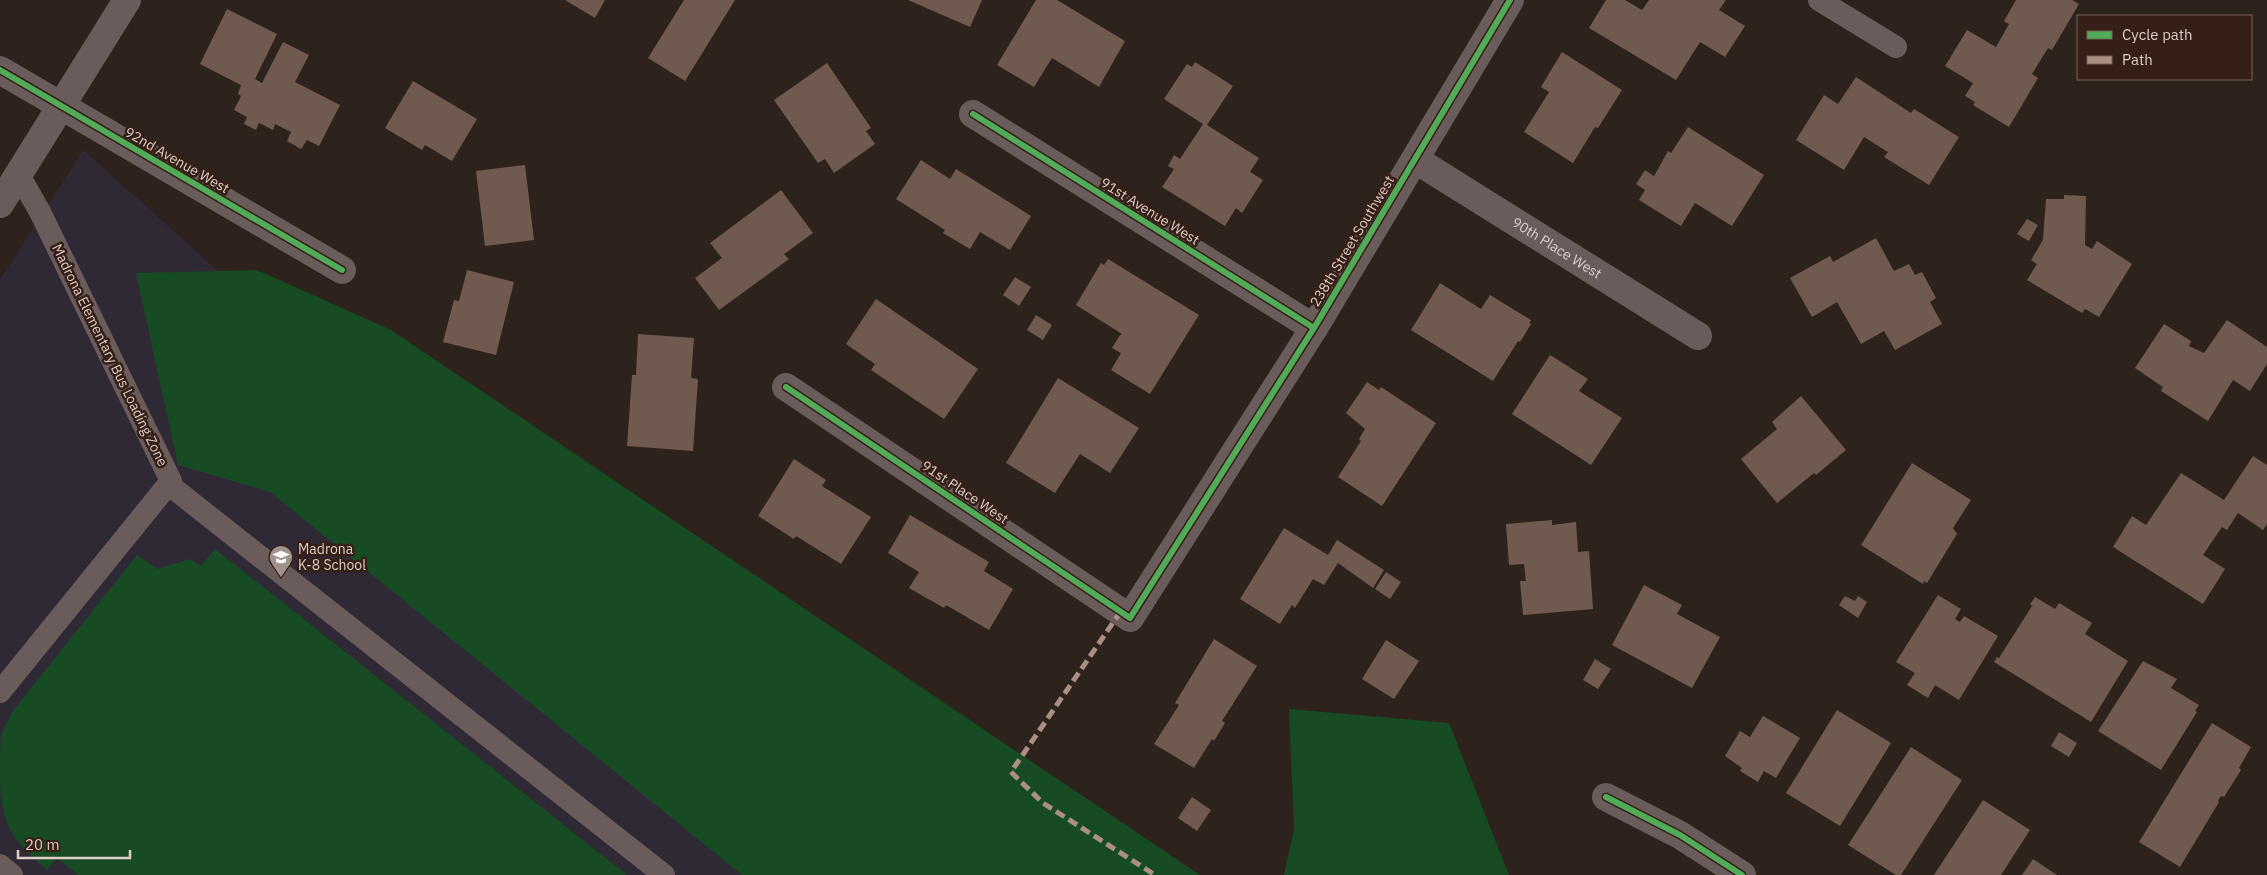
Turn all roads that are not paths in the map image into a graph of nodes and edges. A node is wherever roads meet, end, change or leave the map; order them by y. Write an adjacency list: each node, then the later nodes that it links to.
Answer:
1 (127, 0): 6 (street)
2 (1510, 0): 8 (street, 238th Street Southwest)
3 (1819, 0): 4 (lane)
4 (1896, 47)
5 (0, 70): 6 (street, 92nd Avenue West)
6 (61, 105): 9 (street); 11 (street, 92nd Avenue West)
7 (973, 114): 12 (street, 91st Avenue West)
8 (1416, 160): 12 (street, 238th Street Southwest); 13 (street, 90th Place West)
9 (18, 175): 10 (street); 15 (lane, Madrona Elementary Bus Loading Zone)
10 (0, 204)
11 (342, 270)
12 (1314, 328): 16 (street, 238th Street Southwest)
13 (1698, 336)
14 (786, 387): 16 (street, 91st Place West)
15 (168, 484): 17 (lane, Madrona Elementary Bus Loading Zone); 21 (lane)
16 (1130, 618)
17 (0, 692)
18 (1606, 797): 22 (street)
19 (0, 865): 20 (lane)
20 (12, 875)
21 (664, 875)
22 (1742, 875)

